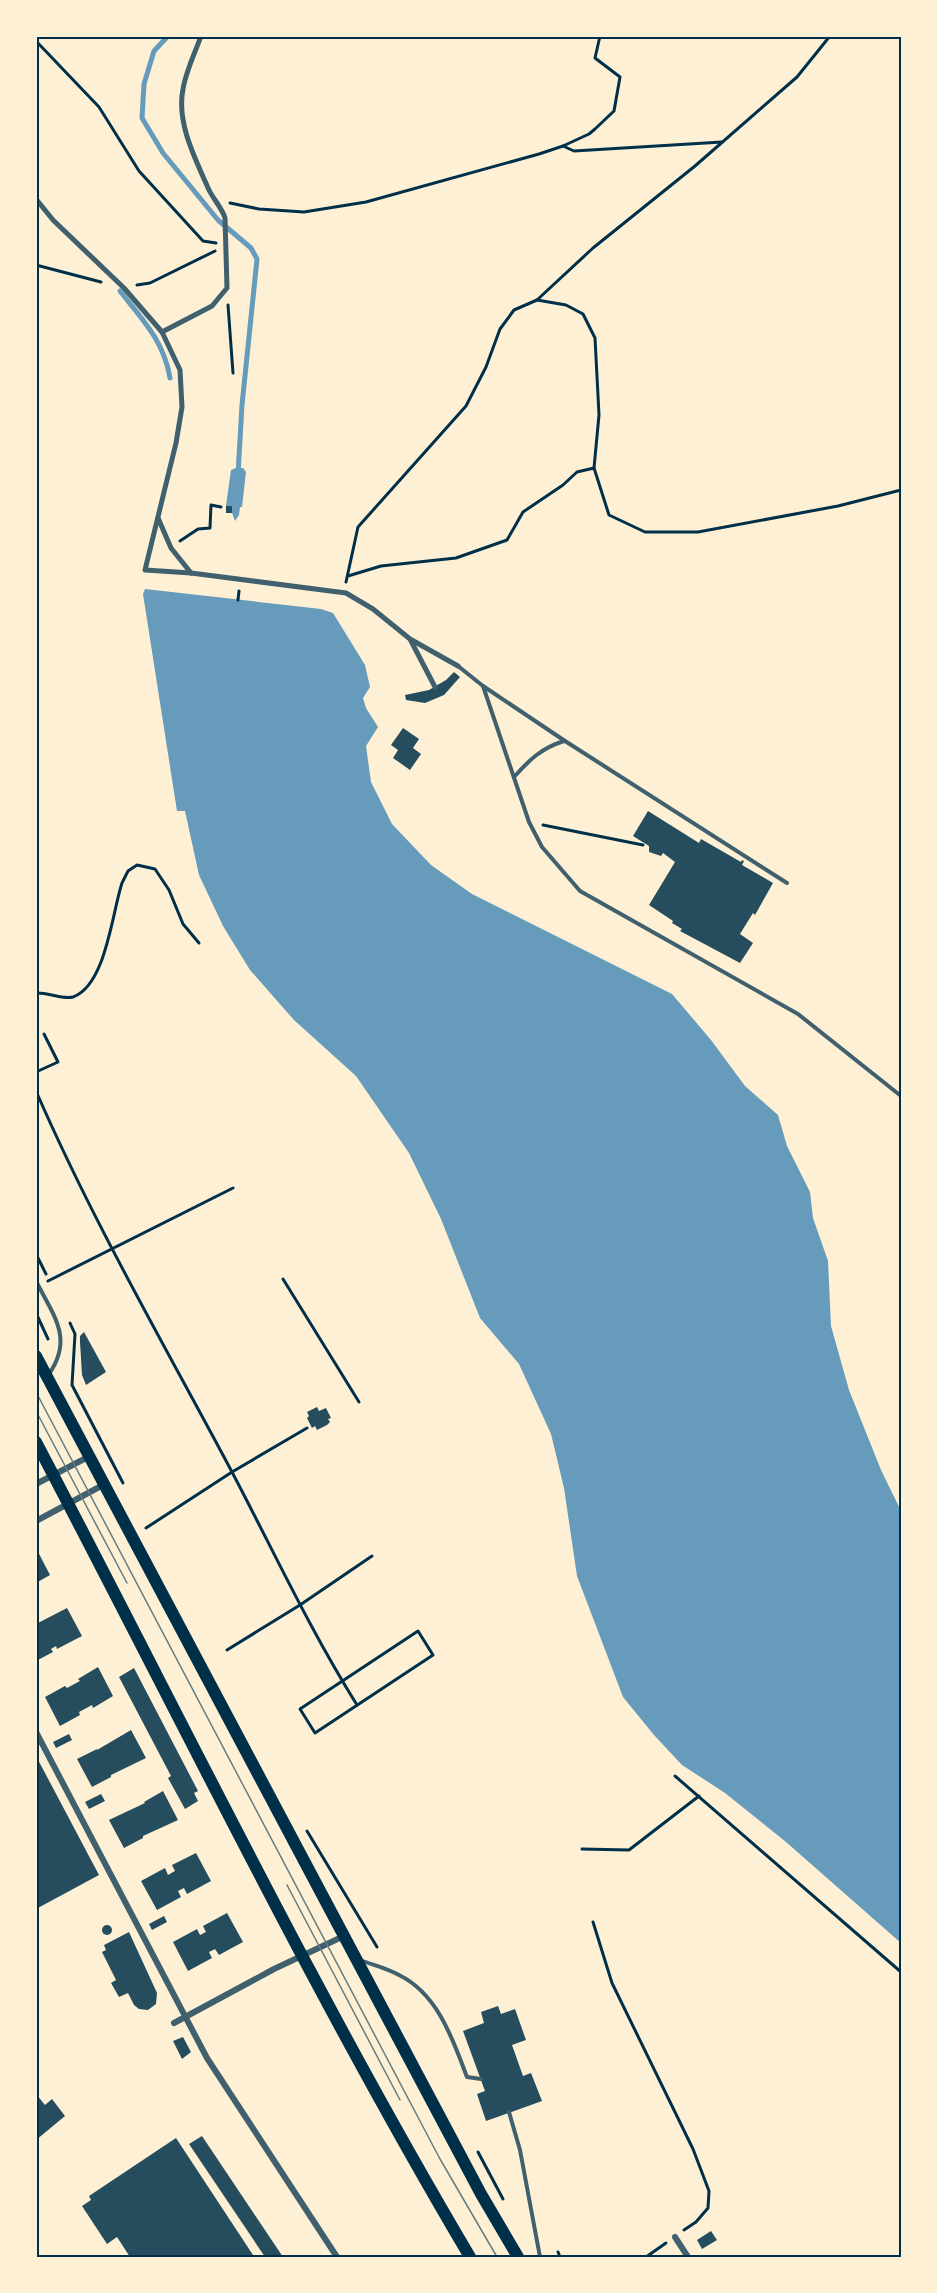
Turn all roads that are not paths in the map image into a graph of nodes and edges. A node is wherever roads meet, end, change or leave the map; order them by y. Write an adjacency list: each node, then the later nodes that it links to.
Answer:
1 (201, 36): 3 (street)
2 (36, 199): 3 (street)
3 (162, 332): 4 (street)
4 (158, 517): 5 (street); 5 (street)
5 (190, 573): 6 (street)
6 (410, 639): 7 (street); 9 (street)
7 (458, 666): 8 (lane)
8 (483, 686): 10 (lane); 11 (lane)
9 (435, 687)
10 (565, 741): 11 (lane); 12 (lane)
11 (515, 776): 13 (lane)
12 (787, 883)
13 (901, 1096)
14 (36, 1281): 16 (lane)
15 (36, 1356): 16 (main road)
16 (46, 1377): 18 (main road)
17 (36, 1442): 19 (main road)
18 (88, 1457): 19 (street); 21 (main road)
19 (54, 1475): 20 (street); 22 (main road)
20 (36, 1484)
21 (103, 1485): 22 (street); 25 (main road)
22 (68, 1504): 23 (street); 26 (main road)
23 (36, 1521)
24 (36, 1732): 28 (street)
25 (344, 1936): 26 (street); 27 (main road)
26 (303, 1957): 28 (street); 34 (main road)
27 (356, 1958): 30 (lane); 35 (main road)
28 (187, 2016): 29 (street); 33 (street)
29 (174, 2023)
30 (481, 2079)
31 (509, 2112): 36 (lane)
32 (675, 2236): 37 (street)
33 (337, 2257)
34 (470, 2257)
35 (518, 2257)
36 (540, 2257)
37 (688, 2257)

